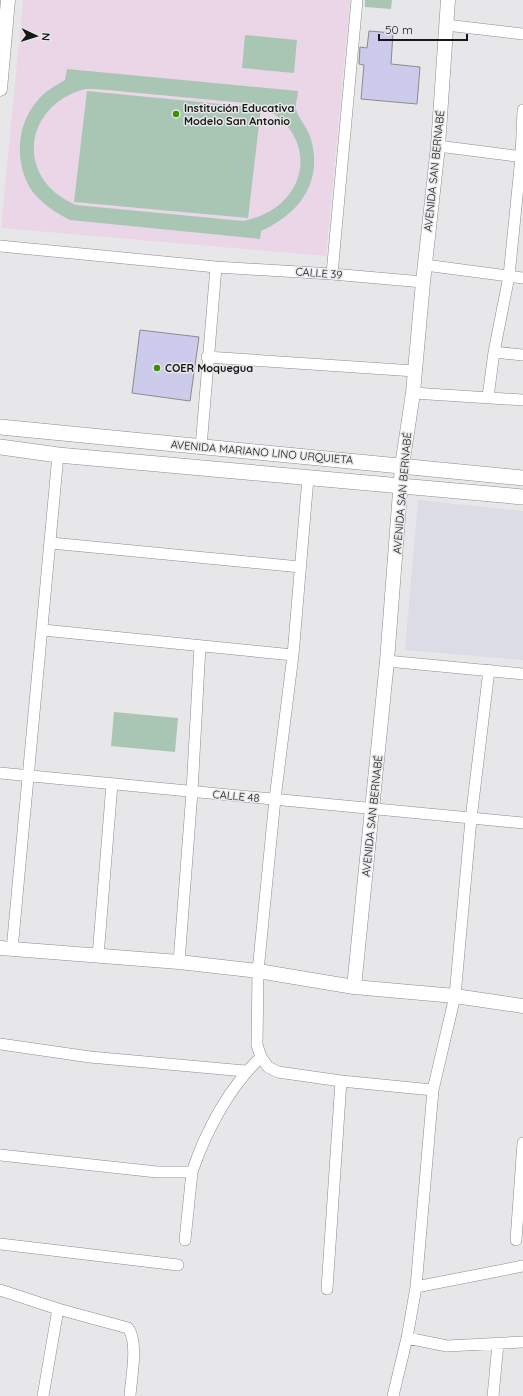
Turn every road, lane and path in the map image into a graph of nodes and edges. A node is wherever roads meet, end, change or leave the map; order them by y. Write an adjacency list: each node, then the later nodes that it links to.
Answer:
1 (8, 0): 6 (street)
2 (356, 0): 13 (street)
3 (448, 0): 4 (street, AVENIDA SAN BERNABÉ)
4 (446, 25): 5 (street); 8 (street, AVENIDA SAN BERNABÉ)
5 (523, 34)
6 (0, 89)
7 (523, 110): 9 (street)
8 (438, 146): 9 (street); 11 (street, AVENIDA SAN BERNABÉ)
9 (522, 157): 14 (street)
10 (0, 246): 12 (street, CALLE 39)
11 (425, 265): 14 (street); 16 (street, AVENIDA SAN BERNABÉ)
12 (216, 267): 13 (street, CALLE 39); 19 (street)
13 (332, 274): 16 (street, CALLE 39)
14 (509, 276): 15 (street); 17 (street)
15 (523, 278)
16 (422, 282): 20 (street, AVENIDA SAN BERNABÉ)
17 (494, 352): 18 (street); 22 (street)
18 (523, 355)
19 (207, 357): 20 (street); 26 (street)
20 (415, 371): 21 (street, AVENIDA SAN BERNABÉ)
21 (413, 393): 22 (street); 28 (street, AVENIDA SAN BERNABÉ)
22 (488, 397): 23 (street)
23 (523, 400)
24 (0, 427): 26 (main road, AVENIDA MARIANO LINO URQUIETA)
25 (0, 447): 27 (main road, AVENIDA MARIANO LINO URQUIETA)
26 (200, 447): 28 (main road, AVENIDA MARIANO LINO URQUIETA)
27 (58, 455): 29 (main road, AVENIDA MARIANO LINO URQUIETA); 33 (street)
28 (402, 466): 30 (main road, AVENIDA MARIANO LINO URQUIETA); 31 (street, AVENIDA SAN BERNABÉ)
29 (308, 478): 31 (main road, AVENIDA MARIANO LINO URQUIETA); 34 (street)
30 (523, 478)
31 (402, 485): 32 (main road, AVENIDA MARIANO LINO URQUIETA); 38 (street, AVENIDA SAN BERNABÉ)
32 (523, 497)
33 (52, 543): 34 (street); 35 (street)
34 (300, 567): 37 (street)
35 (43, 630): 36 (street); 42 (street)
36 (200, 646): 37 (street); 44 (street)
37 (293, 655): 45 (street)
38 (387, 661): 39 (street); 46 (street, AVENIDA SAN BERNABÉ)
39 (489, 670): 40 (street); 47 (street)
40 (523, 674)
41 (0, 773): 42 (street, CALLE 48)
42 (29, 776): 43 (street, CALLE 48); 49 (street)
43 (112, 784): 44 (street, CALLE 48); 50 (street)
44 (192, 792): 45 (street, CALLE 48); 51 (street)
45 (275, 799): 46 (street, CALLE 48); 52 (street)
46 (373, 809): 47 (street, CALLE 48); 53 (street, AVENIDA SAN BERNABÉ)
47 (471, 818): 48 (street, CALLE 48); 54 (street)
48 (523, 823)
49 (6, 949): 50 (street)
50 (98, 956): 51 (street)
51 (179, 962): 52 (street)
52 (258, 971): 53 (street); 57 (street)
53 (354, 987): 54 (street)
54 (455, 996): 55 (street); 60 (street)
55 (523, 1006)
56 (0, 1044): 58 (street)
57 (261, 1057): 58 (street); 59 (street)
58 (246, 1071): 63 (street)
59 (342, 1081): 60 (street); 71 (street)
60 (433, 1090): 69 (street)
61 (523, 1144): 65 (street)
62 (0, 1155): 63 (street)
63 (192, 1172): 64 (street)
64 (186, 1240)
65 (516, 1240)
66 (0, 1244): 67 (street)
67 (178, 1265)
68 (523, 1266): 69 (street)
69 (416, 1287): 73 (street)
70 (0, 1290): 72 (street)
71 (327, 1290)
72 (58, 1309): 76 (street); 77 (street)
73 (407, 1338): 75 (street); 78 (street)
74 (523, 1342): 75 (street)
75 (498, 1344): 79 (street)
76 (43, 1396)
77 (130, 1396)
78 (393, 1396)
79 (493, 1396)

